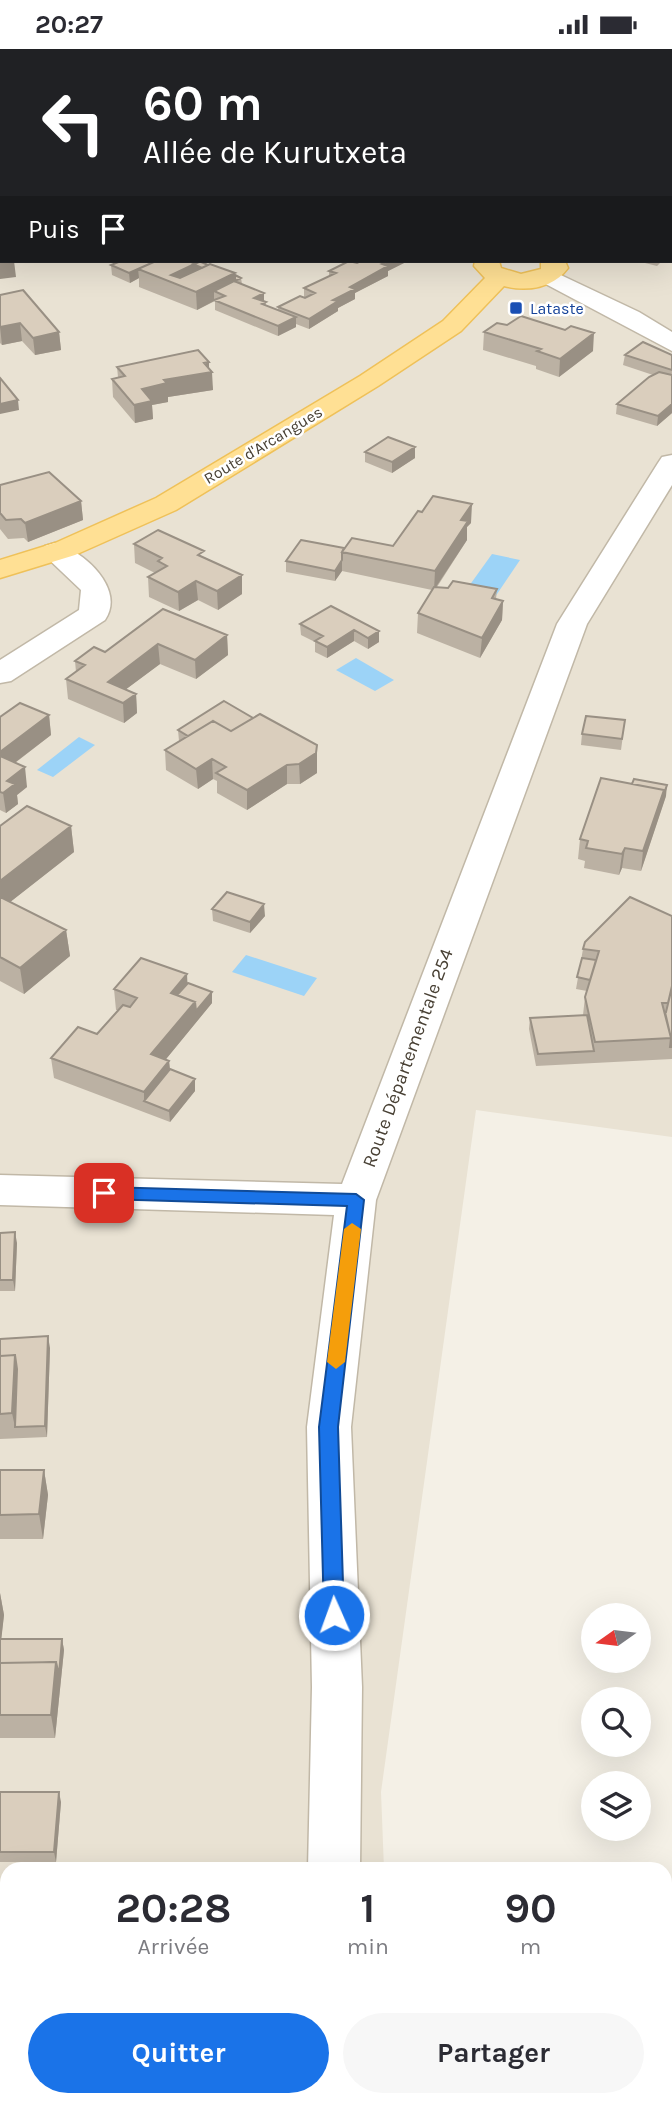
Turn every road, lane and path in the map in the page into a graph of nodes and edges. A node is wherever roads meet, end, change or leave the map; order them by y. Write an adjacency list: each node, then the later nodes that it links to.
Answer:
1 (485, 266): 2 (main road); 5 (main road, Route d'Arcangues)
2 (551, 268): 3 (street)
3 (672, 343)
4 (672, 463): 9 (street, Route Départementale 254)
5 (55, 552): 6 (main road, Route d'Arcangues); 7 (street)
6 (0, 569)
7 (0, 674)
8 (0, 1190): 9 (street)
9 (356, 1200): 10 (street, Route Départementale 254)
10 (334, 1862)

